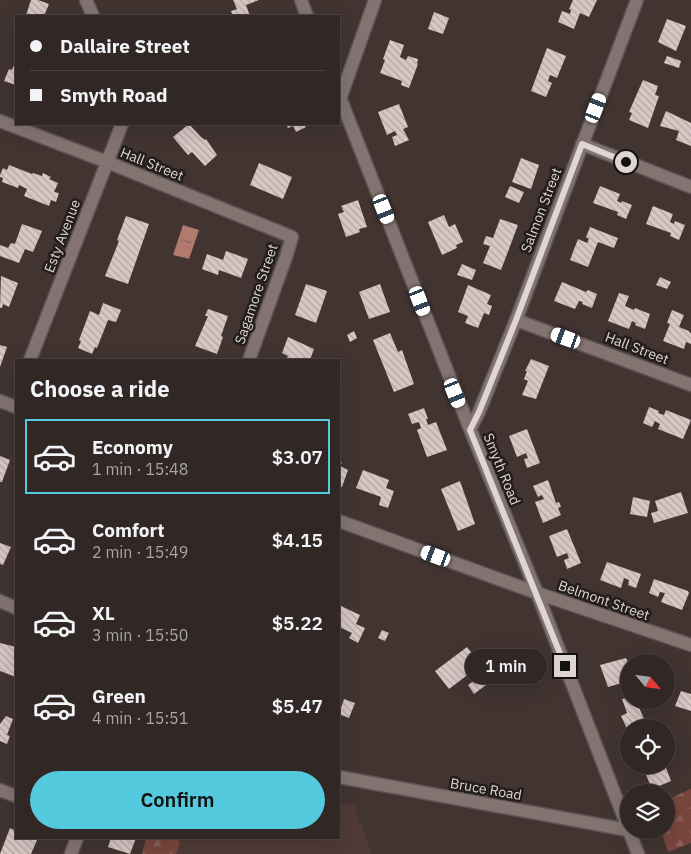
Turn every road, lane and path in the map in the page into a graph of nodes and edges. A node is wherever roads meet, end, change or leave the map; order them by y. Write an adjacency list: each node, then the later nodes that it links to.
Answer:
1 (86, 0): 5 (street)
2 (301, 0): 6 (street)
3 (375, 0): 7 (street)
4 (637, 0): 10 (street, Salmon Street)
5 (93, 15)
6 (307, 15)
7 (340, 97): 20 (street, Smyth Road)
8 (0, 121): 11 (street, Hall Street)
9 (122, 125): 11 (street, Esty Avenue)
10 (582, 144): 12 (street); 14 (street, Salmon Street)
11 (107, 162): 13 (street, Hall Street); 15 (street, Esty Avenue)
12 (691, 188)
13 (292, 237): 16 (street, Sagamore Street)
14 (516, 320): 17 (street, Hall Street); 20 (street, Salmon Street)
15 (30, 359)
16 (248, 359)
17 (691, 385)
18 (0, 401): 19 (street)
19 (15, 403)
20 (470, 430): 22 (street, Smyth Road)
21 (340, 521): 22 (street, Belmont Street)
22 (537, 593): 25 (street, Belmont Street); 29 (street, Smyth Road)
23 (0, 602): 24 (street)
24 (15, 608)
25 (691, 646)
26 (340, 777): 30 (street, Bruce Road)
27 (0, 790): 28 (street)
28 (15, 796)
29 (620, 809)
30 (620, 829)
31 (77, 839): 33 (street)
32 (632, 839): 34 (street, Smyth Road)
33 (71, 854)
34 (638, 854)

